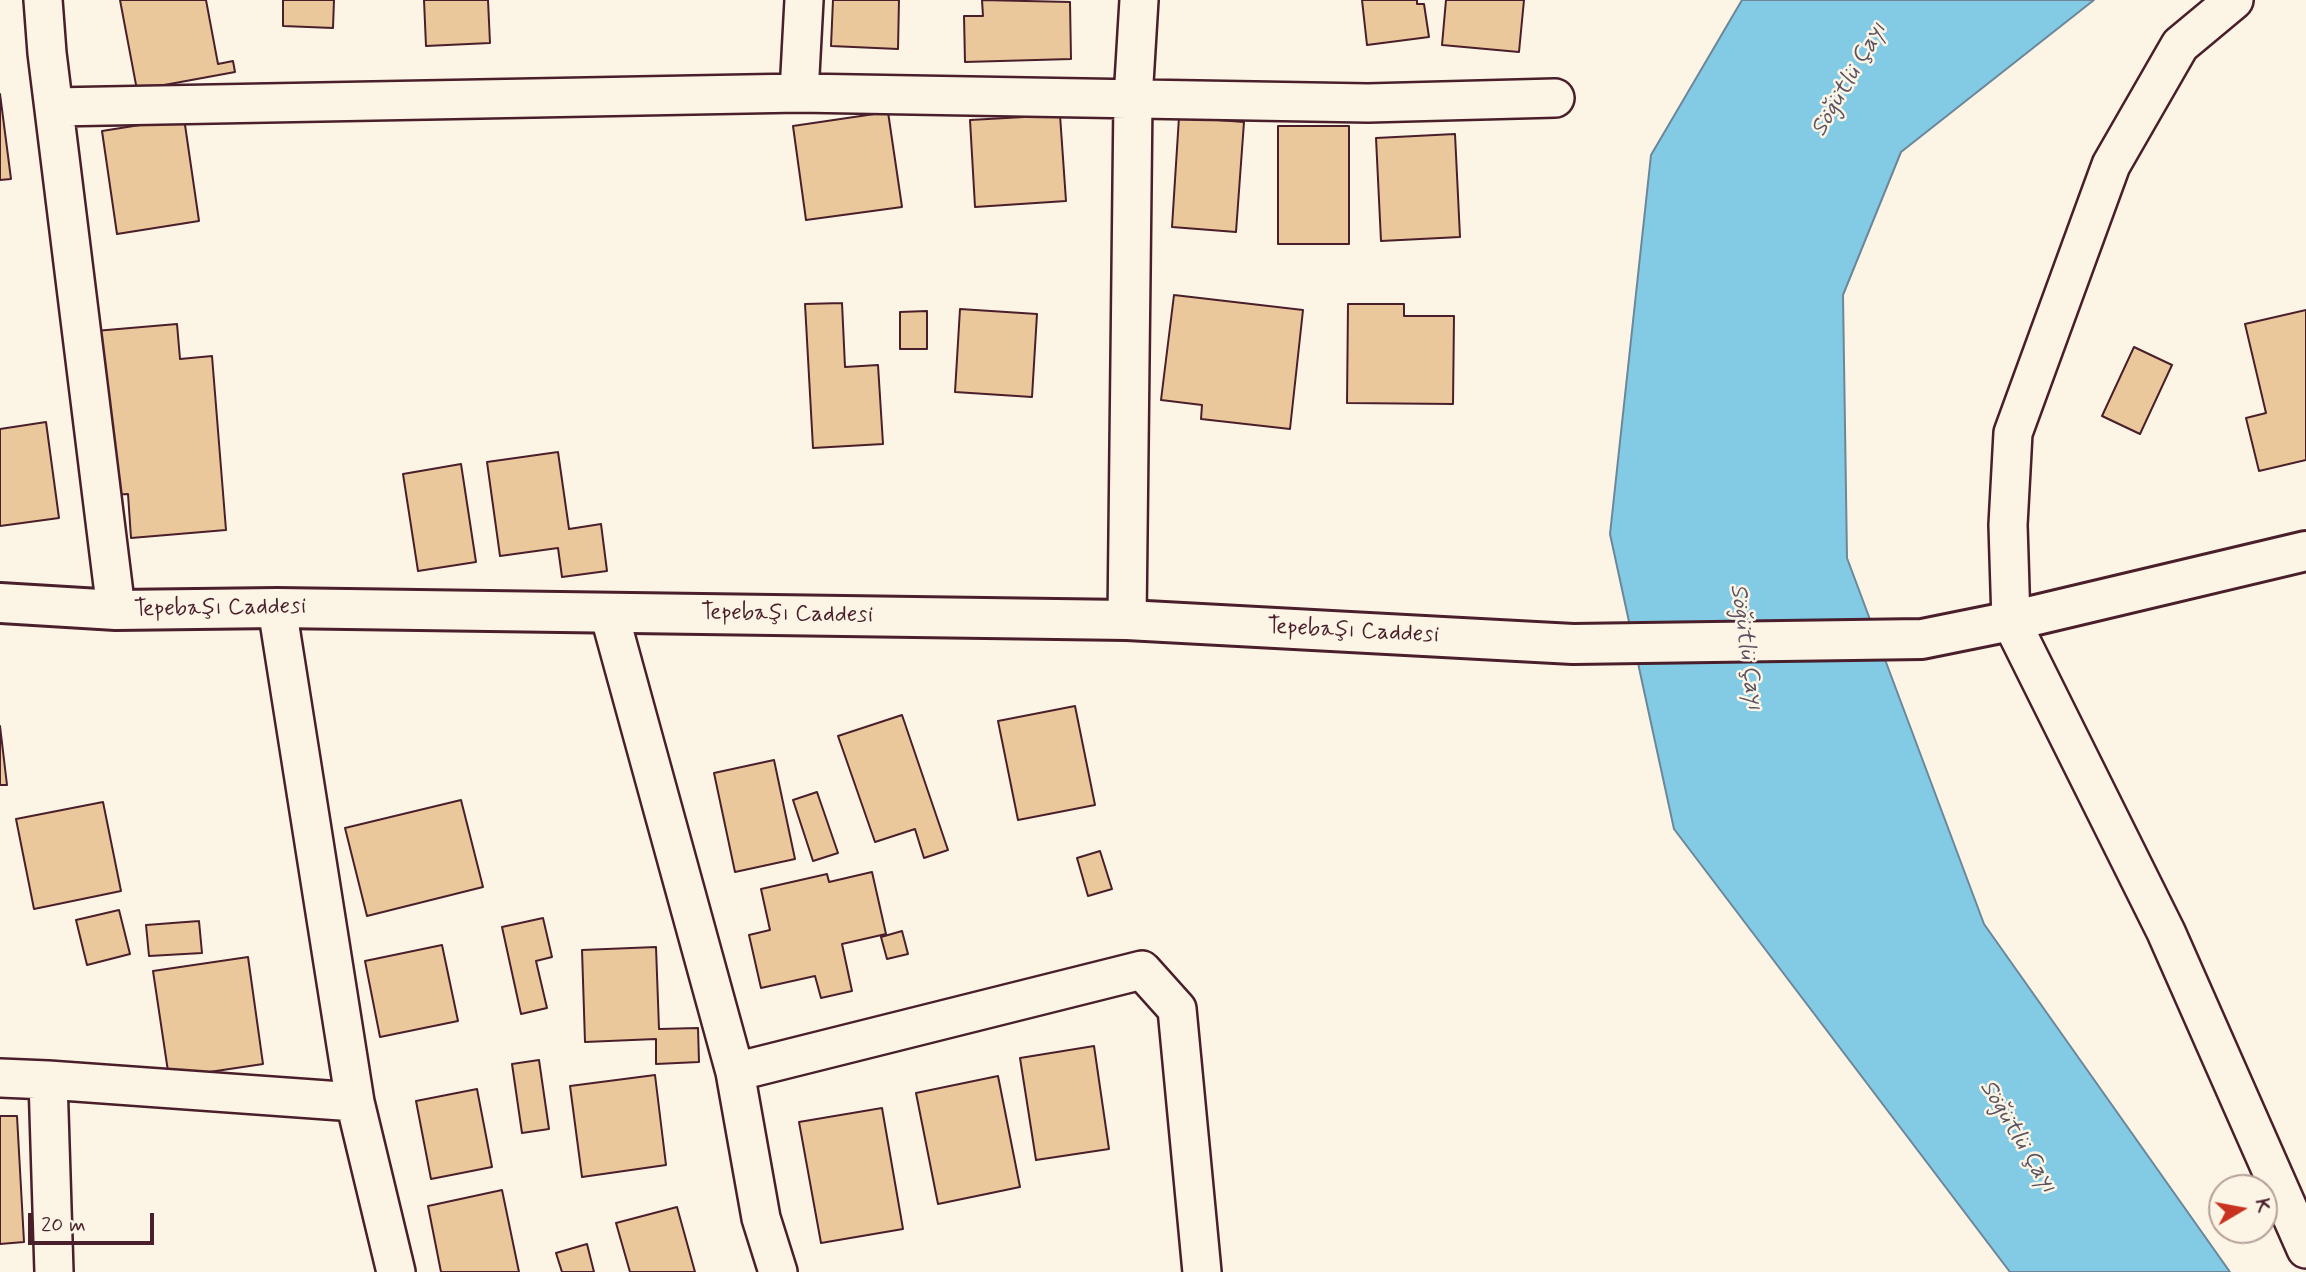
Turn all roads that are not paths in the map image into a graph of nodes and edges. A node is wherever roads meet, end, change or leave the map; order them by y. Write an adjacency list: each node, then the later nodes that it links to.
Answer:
1 (43, 0): 8 (street)
2 (804, 0): 5 (street)
3 (1139, 0): 7 (street)
4 (2234, 0): 15 (street)
5 (799, 93): 7 (street); 8 (street)
6 (1555, 98): 7 (street)
7 (1133, 99): 14 (street)
8 (54, 107): 12 (street)
9 (2306, 551): 15 (main road, Tepebaşı Caddesi)
10 (0, 603): 12 (main road, Tepebaşı Caddesi)
11 (278, 608): 12 (main road, Tepebaşı Caddesi); 13 (main road, Tepebaşı Caddesi); 19 (street)
12 (116, 610)
13 (609, 613): 14 (main road, Tepebaşı Caddesi); 16 (street)
14 (1128, 620): 15 (main road, Tepebaşı Caddesi)
15 (2011, 621): 20 (street)
16 (735, 1072): 23 (street); 24 (street)
17 (0, 1078): 18 (street)
18 (48, 1080): 19 (street); 21 (street)
19 (355, 1102): 22 (street)
20 (2306, 1249)
21 (54, 1272)
22 (396, 1272)
23 (778, 1272)
24 (1202, 1272)

